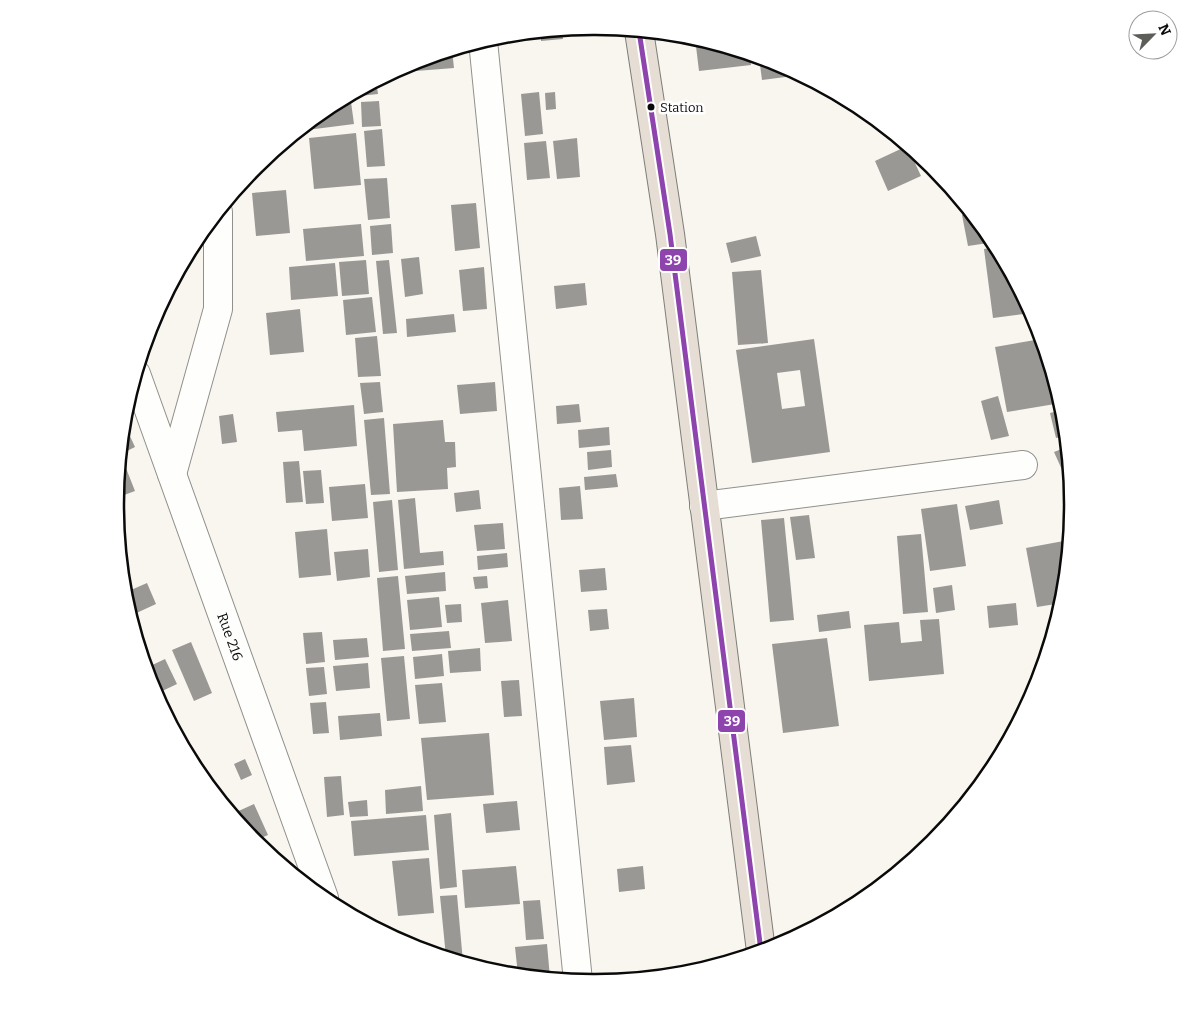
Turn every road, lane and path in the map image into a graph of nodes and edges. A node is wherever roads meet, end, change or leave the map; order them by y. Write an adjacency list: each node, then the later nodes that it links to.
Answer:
1 (640, 37): 7 (highway)
2 (484, 48): 10 (street)
3 (218, 225): 6 (street)
4 (140, 384): 6 (street, Rue 216)
5 (1023, 464): 7 (street)
6 (172, 474): 8 (street, Rue 216)
7 (704, 506): 9 (highway)
8 (319, 885)
9 (760, 943)
10 (577, 973)

